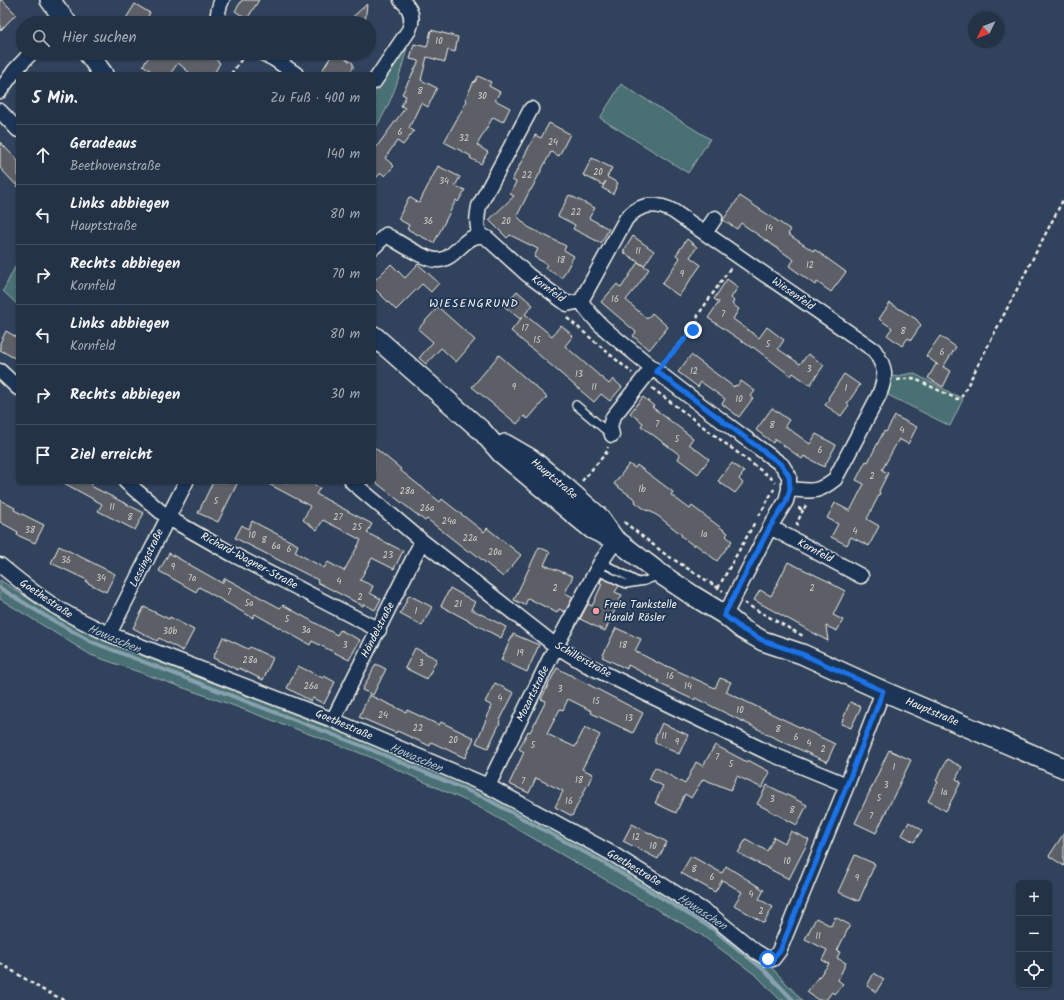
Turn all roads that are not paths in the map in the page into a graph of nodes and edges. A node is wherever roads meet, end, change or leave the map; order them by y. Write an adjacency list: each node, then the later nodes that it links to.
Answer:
1 (50, 0): 4 (main road)
2 (222, 0): 5 (street)
3 (401, 0): 11 (street)
4 (61, 16)
5 (217, 16)
6 (24, 60): 12 (street)
7 (93, 60): 9 (main road)
8 (275, 60): 10 (street)
9 (102, 72)
10 (293, 72)
11 (376, 79)
12 (0, 91)
13 (531, 109): 18 (street)
14 (0, 111): 15 (street)
15 (16, 128)
16 (715, 218): 17 (street)
17 (705, 233): 20 (street, Wiesenfeld); 30 (street, Wiesenfeld)
18 (480, 235): 19 (street); 20 (street, Kornfeld)
19 (376, 245)
20 (581, 301): 22 (street, Kornfeld)
21 (376, 338): 33 (main road, Hauptstraße)
22 (654, 369): 26 (street); 30 (street, Kornfeld)
23 (0, 371): 24 (street)
24 (16, 386)
25 (576, 405): 26 (lane)
26 (612, 435)
27 (128, 484): 31 (street, Richard-Wagner-Straße)
28 (185, 484): 31 (street, Lessingstraße)
29 (354, 484): 34 (street, Schillerstraße)
30 (788, 495): 32 (street)
31 (167, 517): 40 (street, Richard-Wagner-Straße); 41 (street, Lessingstraße)
32 (770, 527): 38 (street, Kornfeld); 39 (street)
33 (616, 540): 35 (street, Mozartstraße); 37 (main road, Hauptstraße)
34 (422, 541): 40 (street, Händelstraße); 42 (street, Schillerstraße)
35 (601, 562): 37 (lane); 42 (street, Mozartstraße)
36 (0, 565): 41 (street, Goethestraße)
37 (662, 575): 39 (main road, Hauptstraße)
38 (860, 576)
39 (724, 615): 43 (main road, Hauptstraße)
40 (378, 630): 44 (street, Händelstraße)
41 (109, 634): 44 (street, Goethestraße)
42 (556, 646): 46 (street, Schillerstraße); 47 (street, Mozartstraße)
43 (883, 691): 45 (main road, Hauptstraße); 46 (street)
44 (333, 720): 47 (street, Goethestraße)
45 (1064, 768)
46 (847, 785): 47 (street, Goethestraße)
47 (488, 786)

